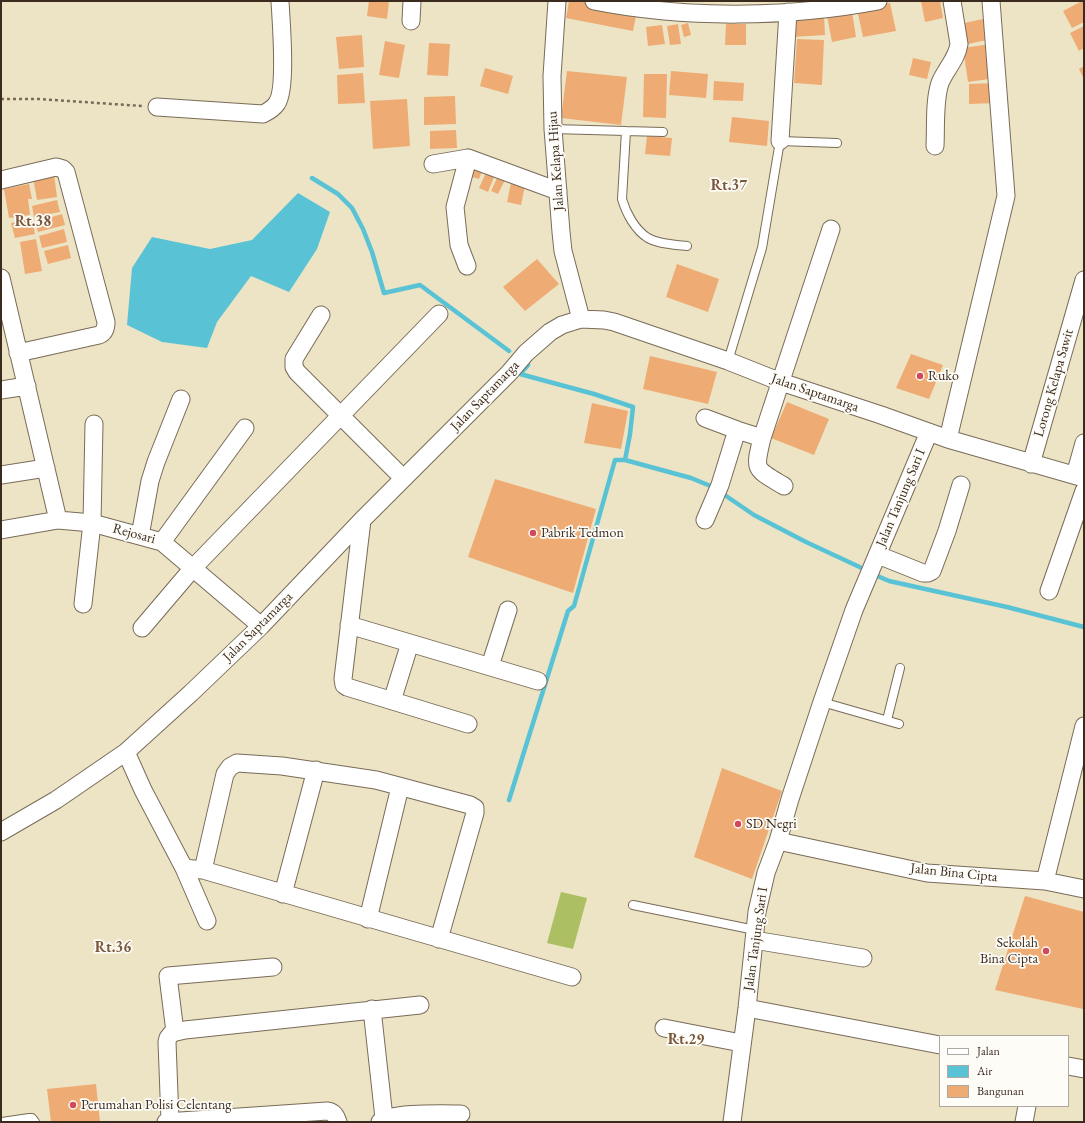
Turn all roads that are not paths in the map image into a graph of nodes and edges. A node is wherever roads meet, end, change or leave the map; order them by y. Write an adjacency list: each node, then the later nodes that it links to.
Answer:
1 (280, 1): 10 (street)
2 (412, 1): 9 (street)
3 (557, 1): 11 (street, Jalan Kelapa Hijau)
4 (594, 1): 8 (street)
5 (878, 1): 8 (street)
6 (952, 1): 16 (street)
7 (991, 1): 43 (street)
8 (788, 12): 14 (street)
9 (412, 21)
10 (158, 107)
11 (553, 129): 12 (lane); 20 (street, Jalan Kelapa Hijau)
12 (626, 131): 13 (lane); 22 (lane)
13 (663, 132)
14 (780, 140): 15 (lane); 31 (lane)
15 (837, 143)
16 (935, 146)
17 (468, 158): 18 (street); 20 (street); 23 (street)
18 (433, 164)
19 (1, 180): 30 (street)
20 (558, 191): 29 (street, Jalan Kelapa Hijau)
21 (831, 229): 32 (street)
22 (687, 246)
23 (467, 266)
24 (1, 278): 26 (street)
25 (1084, 280): 45 (street, Lorong Kelapa Sawit)
26 (4, 305): 30 (street)
27 (439, 314): 36 (street)
28 (321, 315): 36 (street)
29 (581, 318): 31 (street, Jalan Saptamarga); 49 (street, Jalan Saptamarga)
30 (18, 353): 33 (street)
31 (728, 361): 32 (street, Jalan Saptamarga)
32 (781, 382): 41 (street, Jalan Saptamarga); 42 (street)
33 (26, 386): 34 (street); 46 (street)
34 (1, 390)
35 (181, 399): 58 (street)
36 (340, 416): 49 (street); 61 (street)
37 (706, 418): 40 (street)
38 (94, 424): 56 (street)
39 (245, 428): 59 (street)
40 (736, 430): 42 (street); 55 (street)
41 (929, 432): 43 (street, Jalan Saptamarga); 60 (street, Jalan Tanjung Sari I)
42 (762, 438): 51 (street)
43 (948, 439): 45 (street, Jalan Saptamarga)
44 (1084, 443): 48 (street)
45 (1031, 464): 48 (street, Jalan Saptamarga)
46 (46, 468): 47 (street); 53 (street)
47 (1, 475)
48 (1079, 477)
49 (403, 478): 54 (street, Jalan Saptamarga)
50 (961, 485): 60 (street)
51 (784, 486)
52 (1084, 491): 62 (street)
53 (58, 520): 56 (street, Rejosari); 57 (street, Rejosari)
54 (362, 520): 65 (street); 66 (street, Jalan Saptamarga)
55 (705, 520)
56 (92, 523): 58 (street, Rejosari); 63 (street)
57 (1, 530)
58 (140, 536): 59 (street, Rejosari)
59 (162, 542): 61 (street, Rejosari)
60 (876, 560): 73 (street, Jalan Tanjung Sari I)
61 (193, 568): 66 (street, Rejosari); 67 (street)
62 (1049, 591)
63 (82, 604)
64 (508, 610): 69 (street)
65 (349, 625): 68 (street); 72 (street)
66 (261, 626): 78 (street, Jalan Saptamarga)
67 (142, 628)
68 (410, 643): 69 (street); 72 (street)
69 (490, 666): 71 (street)
70 (900, 668): 74 (lane)
71 (538, 681)
72 (392, 701): 75 (street)
73 (822, 702): 74 (lane); 82 (street, Jalan Tanjung Sari I)
74 (887, 720): 76 (lane)
75 (468, 724)
76 (899, 724)
77 (1084, 726): 85 (street)
78 (126, 752): 81 (street, Jalan Saptamarga); 83 (street)
79 (316, 770): 80 (street); 84 (street); 87 (street)
80 (400, 787): 89 (street); 92 (street)
81 (1, 832)
82 (778, 841): 85 (street, Jalan Bina Cipta); 91 (street, Jalan Tanjung Sari I)
83 (184, 868): 84 (street); 90 (street)
84 (203, 870): 87 (street)
85 (1045, 882): 86 (street, Jalan Bina Cipta)
86 (1084, 889)
87 (283, 894): 89 (street)
88 (633, 905): 91 (lane)
89 (368, 919): 92 (street)
90 (208, 921)
91 (755, 935): 93 (street); 97 (street, Jalan Tanjung Sari I)
92 (439, 939): 95 (street)
93 (863, 958)
94 (273, 968): 100 (street)
95 (572, 977)
96 (420, 1005): 98 (street)
97 (747, 1008): 101 (street, Jalan Tanjung Sari I); 102 (street)
98 (372, 1010): 100 (street); 107 (street)
99 (664, 1028): 101 (street)
100 (174, 1032): 110 (street)
101 (741, 1043): 112 (street, Jalan Tanjung Sari I)
102 (939, 1046)
103 (1069, 1066): 104 (street)
104 (1084, 1070)
105 (1027, 1107): 113 (street)
106 (462, 1114): 107 (street)
107 (382, 1120)
108 (2, 1122): 109 (lane)
109 (35, 1122)
110 (168, 1122): 111 (street)
111 (338, 1122)
112 (732, 1122)
113 (1024, 1122)

